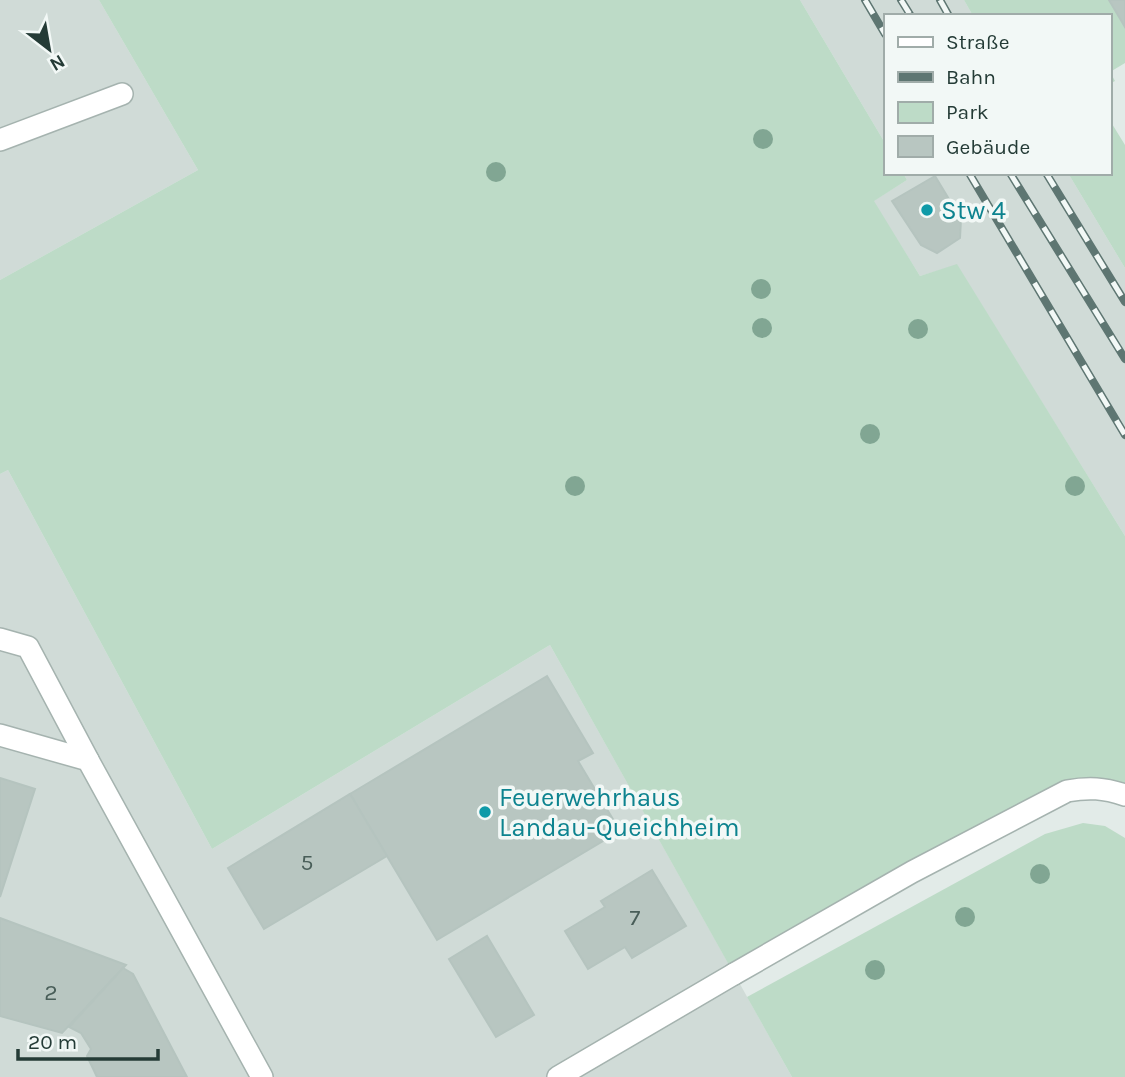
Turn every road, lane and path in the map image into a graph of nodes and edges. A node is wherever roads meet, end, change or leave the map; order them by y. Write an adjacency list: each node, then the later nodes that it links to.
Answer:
1 (122, 94): 2 (street)
2 (0, 140)
3 (0, 639): 5 (street)
4 (0, 735): 5 (street)
5 (88, 760): 7 (street)
6 (1125, 795): 8 (street)
7 (262, 1077)
8 (558, 1077)

